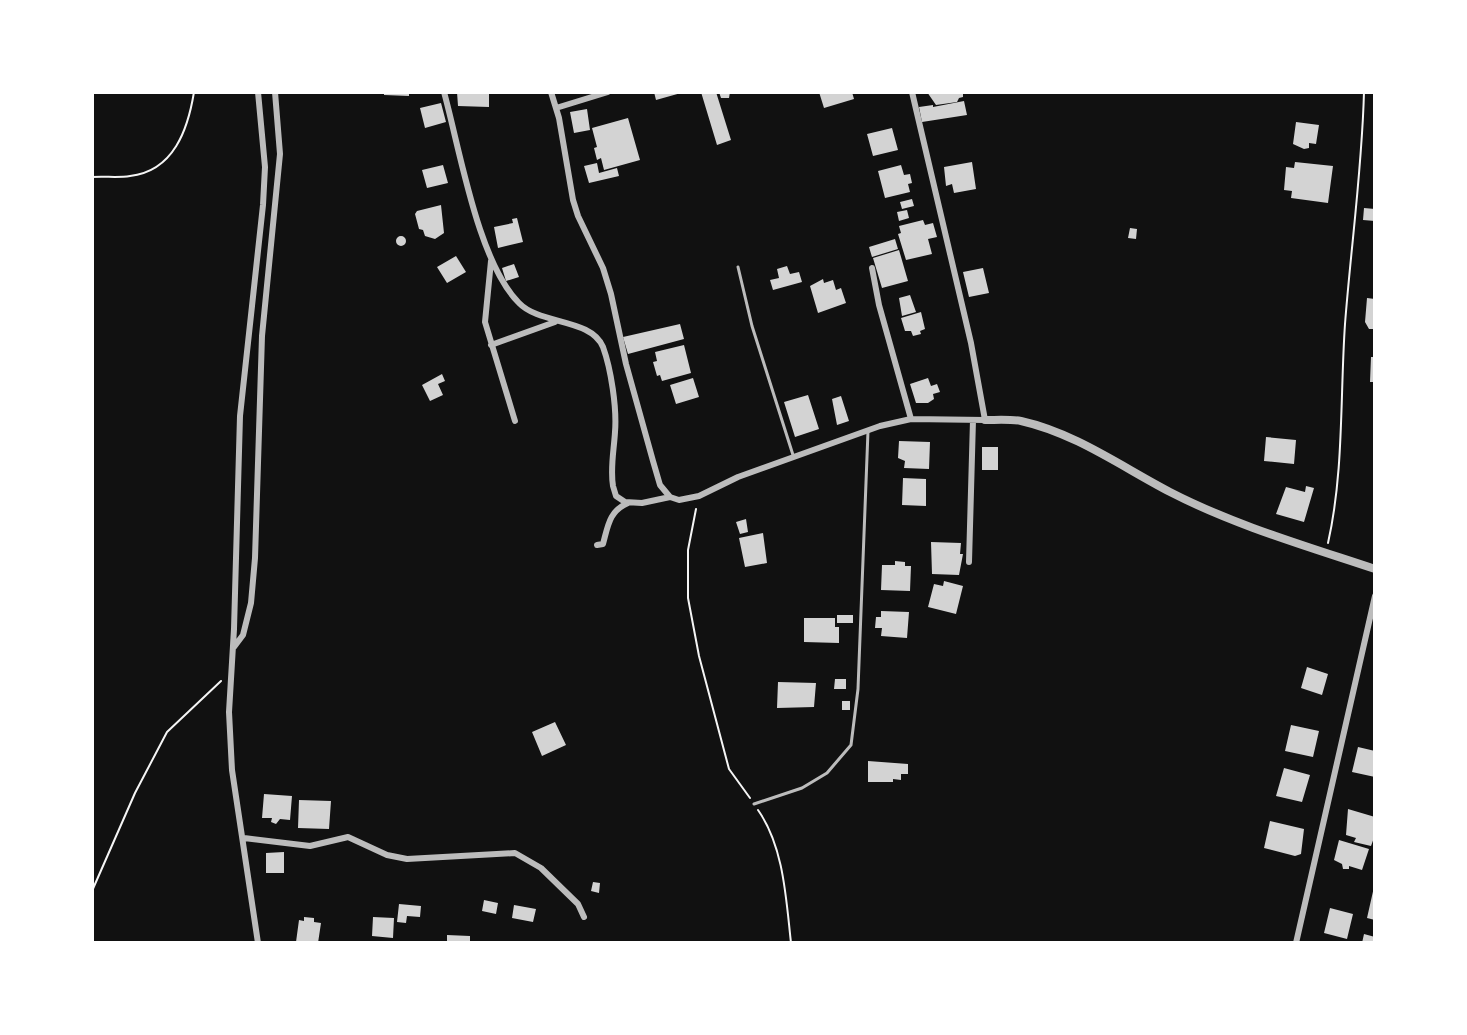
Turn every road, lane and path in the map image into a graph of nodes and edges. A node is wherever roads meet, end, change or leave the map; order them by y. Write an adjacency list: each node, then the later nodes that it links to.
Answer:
1 (194, 92): 10 (path)
2 (258, 92): 30 (street)
3 (275, 92): 30 (street)
4 (444, 92): 11 (street)
5 (551, 92): 9 (street)
6 (608, 92): 9 (street)
7 (912, 92): 18 (street)
8 (1364, 92): 26 (path)
9 (556, 108): 23 (street)
10 (92, 177)
11 (491, 260): 14 (street); 15 (street)
12 (738, 267): 21 (lane)
13 (872, 268): 16 (street)
14 (559, 321): 15 (street); 24 (street)
15 (491, 345): 19 (street)
16 (911, 419): 17 (street); 20 (street)
17 (973, 420): 18 (street); 27 (street)
18 (985, 420): 26 (street)
19 (515, 421)
20 (868, 431): 21 (street); 32 (lane)
21 (794, 457): 22 (street)
22 (699, 496): 23 (street); 32 (path)
23 (670, 497): 24 (street)
24 (632, 502): 25 (street)
25 (597, 545)
26 (1326, 552): 28 (street)
27 (969, 562)
28 (1375, 569)
29 (1375, 596): 38 (street)
30 (233, 647): 31 (street)
31 (232, 669): 33 (street); 34 (path)
32 (754, 804): 37 (path)
33 (244, 838): 35 (street); 36 (street)
34 (92, 891)
35 (584, 917)
36 (258, 943)
37 (791, 943)
38 (1296, 943)

